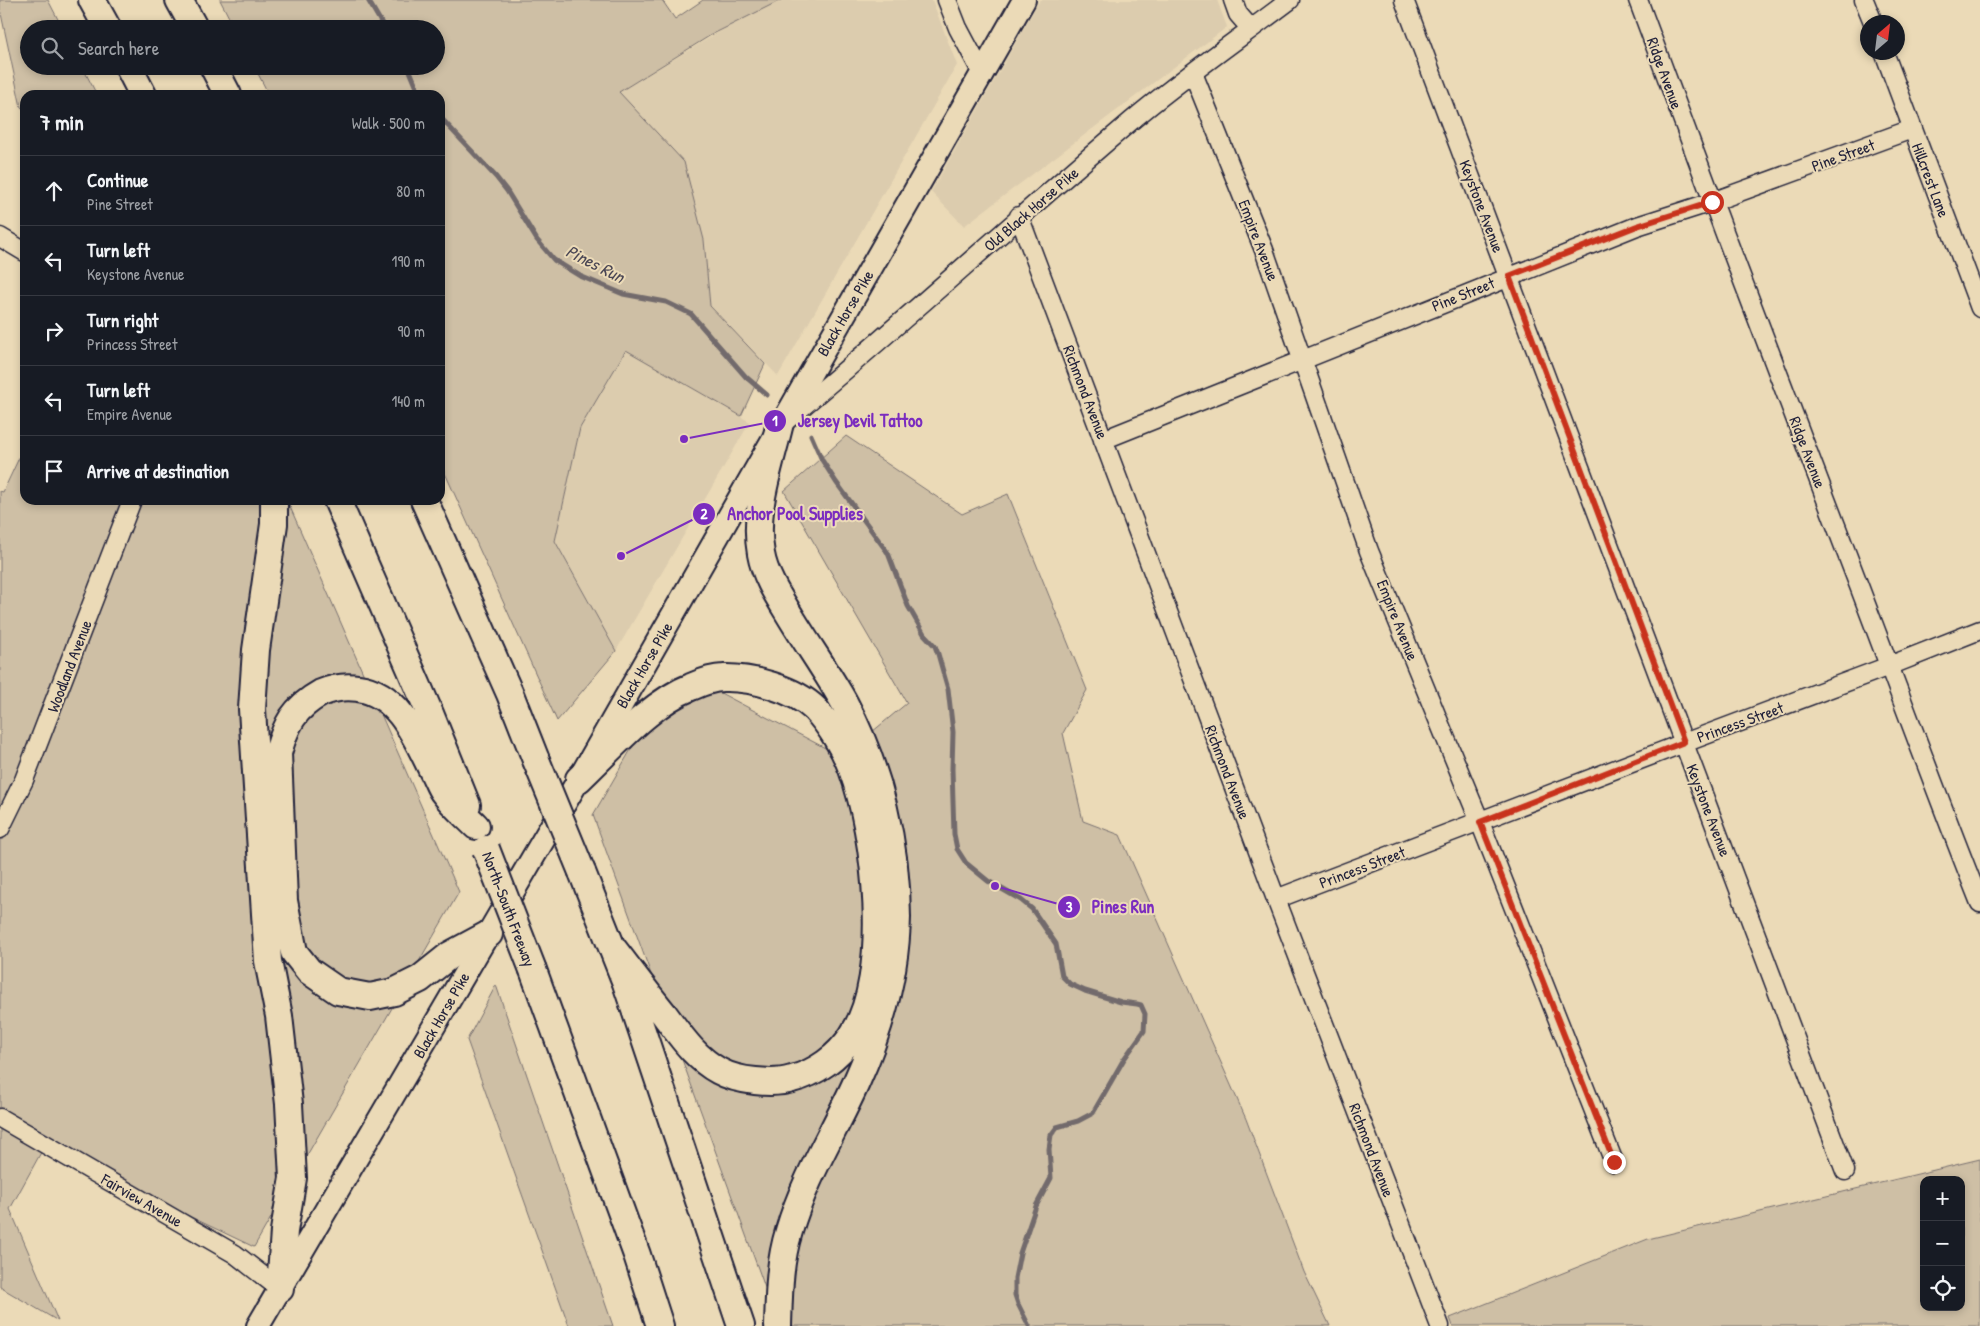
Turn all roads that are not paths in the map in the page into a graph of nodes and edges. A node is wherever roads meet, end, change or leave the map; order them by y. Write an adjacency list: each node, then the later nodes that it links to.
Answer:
1 (92, 0): 11 (highway)
2 (179, 0): 12 (highway)
3 (947, 0): 18 (street)
4 (1024, 0): 18 (main road, Black Horse Pike)
5 (1233, 0): 13 (street)
6 (1290, 0): 13 (street, Old Black Horse Pike)
7 (1404, 0): 26 (street, Keystone Avenue)
8 (1638, 0): 22 (street, Ridge Avenue)
9 (1864, 0): 10 (street)
10 (1869, 15)
11 (103, 20)
12 (189, 20)
13 (1251, 30): 15 (street, Old Black Horse Pike)
14 (1887, 60): 21 (street, Hillcrest Lane)
15 (1193, 73): 23 (street, Old Black Horse Pike); 28 (street, Empire Avenue)
16 (133, 75): 19 (highway)
17 (218, 75): 20 (highway)
18 (983, 75): 29 (main road, Black Horse Pike)
19 (140, 90)
20 (225, 90)
21 (1912, 130): 22 (street, Pine Street); 27 (street, Hillcrest Lane)
22 (1712, 202): 26 (street, Pine Street); 36 (street, Ridge Avenue)
23 (1019, 216): 29 (street, Old Black Horse Pike); 30 (street, Richmond Avenue)
24 (0, 237): 25 (street)
25 (20, 249)
26 (1509, 276): 28 (street, Pine Street); 37 (street, Keystone Avenue)
27 (1980, 308)
28 (1302, 359): 30 (street, Pine Street); 39 (street, Empire Avenue)
29 (779, 427): 38 (main road, Black Horse Pike); 53 (highway)
30 (1103, 440): 42 (street, Richmond Avenue)
31 (130, 505): 40 (street, Woodland Avenue)
32 (274, 505): 49 (highway)
33 (339, 505): 41 (highway, North-South Freeway)
34 (426, 505): 45 (highway, bridge)
35 (1980, 630): 36 (street, Princess Street)
36 (1889, 666): 37 (street, Princess Street); 43 (street, Ridge Avenue)
37 (1684, 742): 39 (street, Princess Street); 48 (street, Keystone Avenue)
38 (579, 780): 44 (main road, Black Horse Pike); 45 (highway)
39 (1480, 822): 42 (street, Princess Street); 47 (street, Empire Avenue)
40 (0, 829)
41 (481, 837): 44 (highway); 51 (highway, North-South Freeway, bridge)
42 (1276, 899): 54 (street, Richmond Avenue)
43 (1980, 903)
44 (489, 934): 49 (main road, Black Horse Pike)
45 (612, 947): 52 (highway)
46 (0, 1118): 49 (street, Fairview Avenue)
47 (1614, 1162)
48 (1845, 1171)
49 (280, 1289): 50 (main road, Black Horse Pike)
50 (258, 1326)
51 (660, 1326)
52 (741, 1326)
53 (778, 1326)
54 (1440, 1326)

